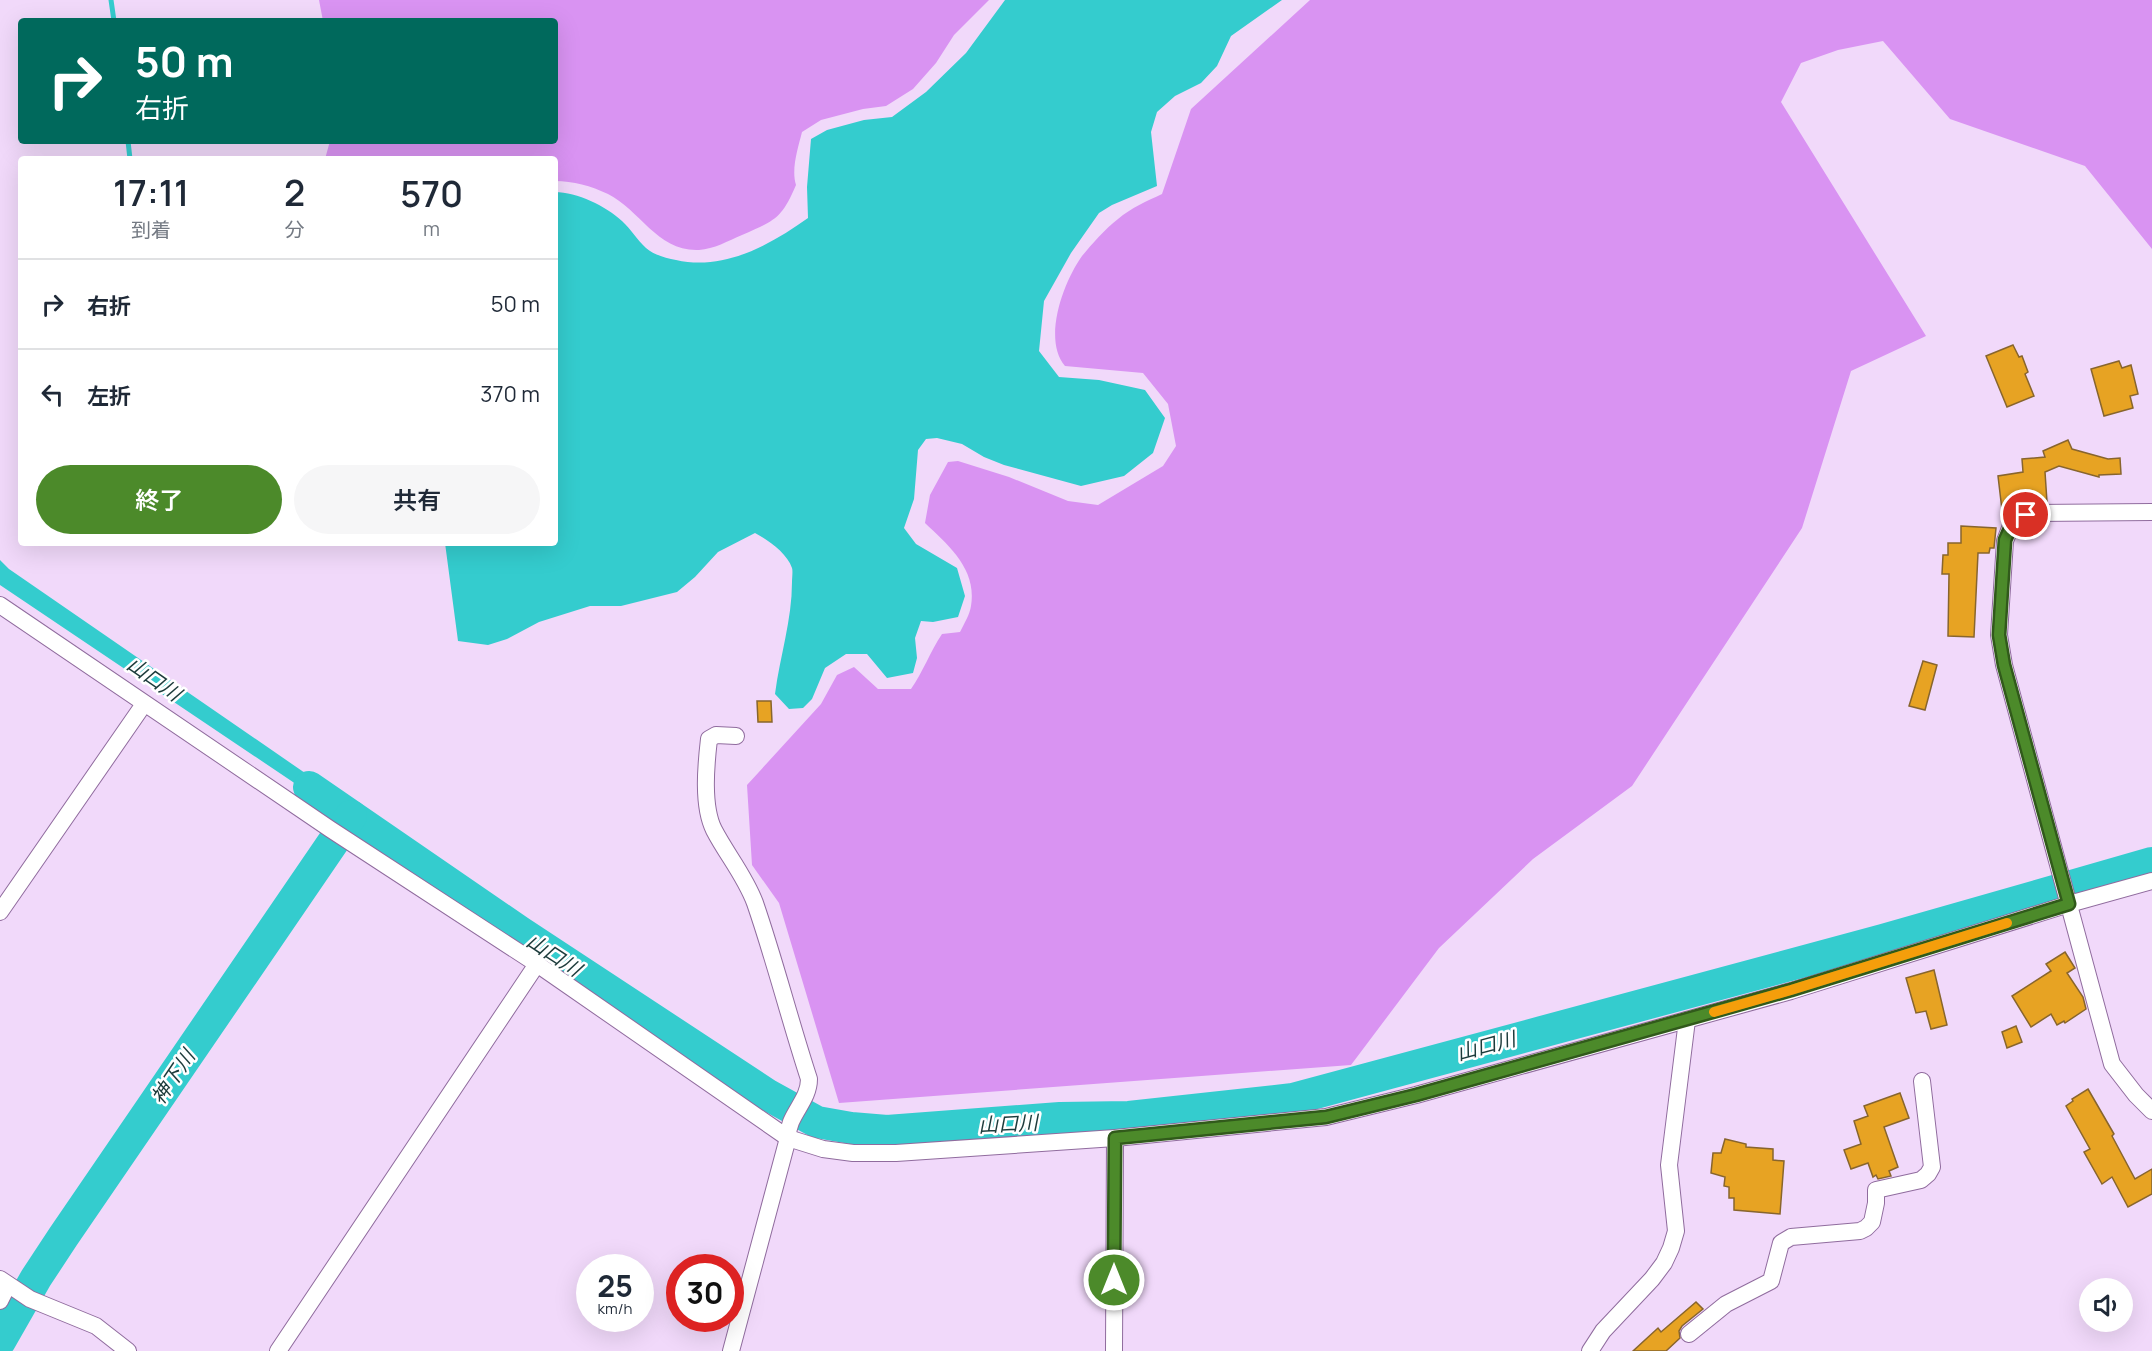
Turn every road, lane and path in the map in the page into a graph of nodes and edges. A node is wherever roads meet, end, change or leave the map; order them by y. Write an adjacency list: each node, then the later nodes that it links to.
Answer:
1 (2152, 512): 6 (street)
2 (0, 605): 3 (street)
3 (144, 704): 7 (street); 8 (street)
4 (736, 736): 12 (street)
5 (2152, 881): 6 (street)
6 (2068, 901): 9 (street); 11 (street)
7 (0, 912)
8 (537, 964): 12 (street); 18 (street)
9 (1687, 1020): 13 (street); 21 (street)
10 (1922, 1081): 16 (street)
11 (2152, 1111)
12 (788, 1132): 13 (street); 19 (street)
13 (1115, 1138): 20 (street)
14 (14, 1289): 15 (street); 17 (street)
15 (0, 1301)
16 (1689, 1334)
17 (128, 1351)
18 (278, 1351)
19 (730, 1351)
20 (1114, 1351)
21 (1590, 1351)

